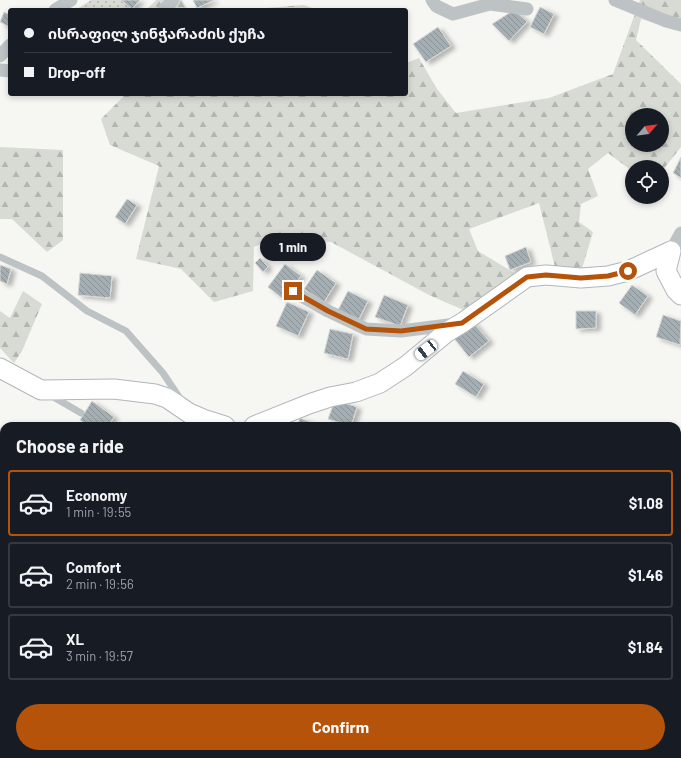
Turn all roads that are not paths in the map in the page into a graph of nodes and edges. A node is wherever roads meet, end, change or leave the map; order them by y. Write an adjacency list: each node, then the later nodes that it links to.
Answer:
1 (71, 0): 5 (street)
2 (173, 0): 6 (street)
3 (432, 0): 7 (street)
4 (615, 0): 8 (street)
5 (58, 8)
6 (166, 8)
7 (528, 10)
8 (681, 26)
9 (8, 48): 10 (street)
10 (0, 56)
11 (681, 233): 12 (street)
12 (670, 250): 15 (street); 16 (street)
13 (0, 257): 20 (lane)
14 (293, 291): 16 (street)
15 (681, 295)
16 (462, 323): 22 (street)
17 (0, 368): 18 (street)
18 (41, 390): 19 (lane); 20 (street)
19 (81, 413)
20 (190, 413): 21 (street)
21 (212, 422)
22 (264, 422)

